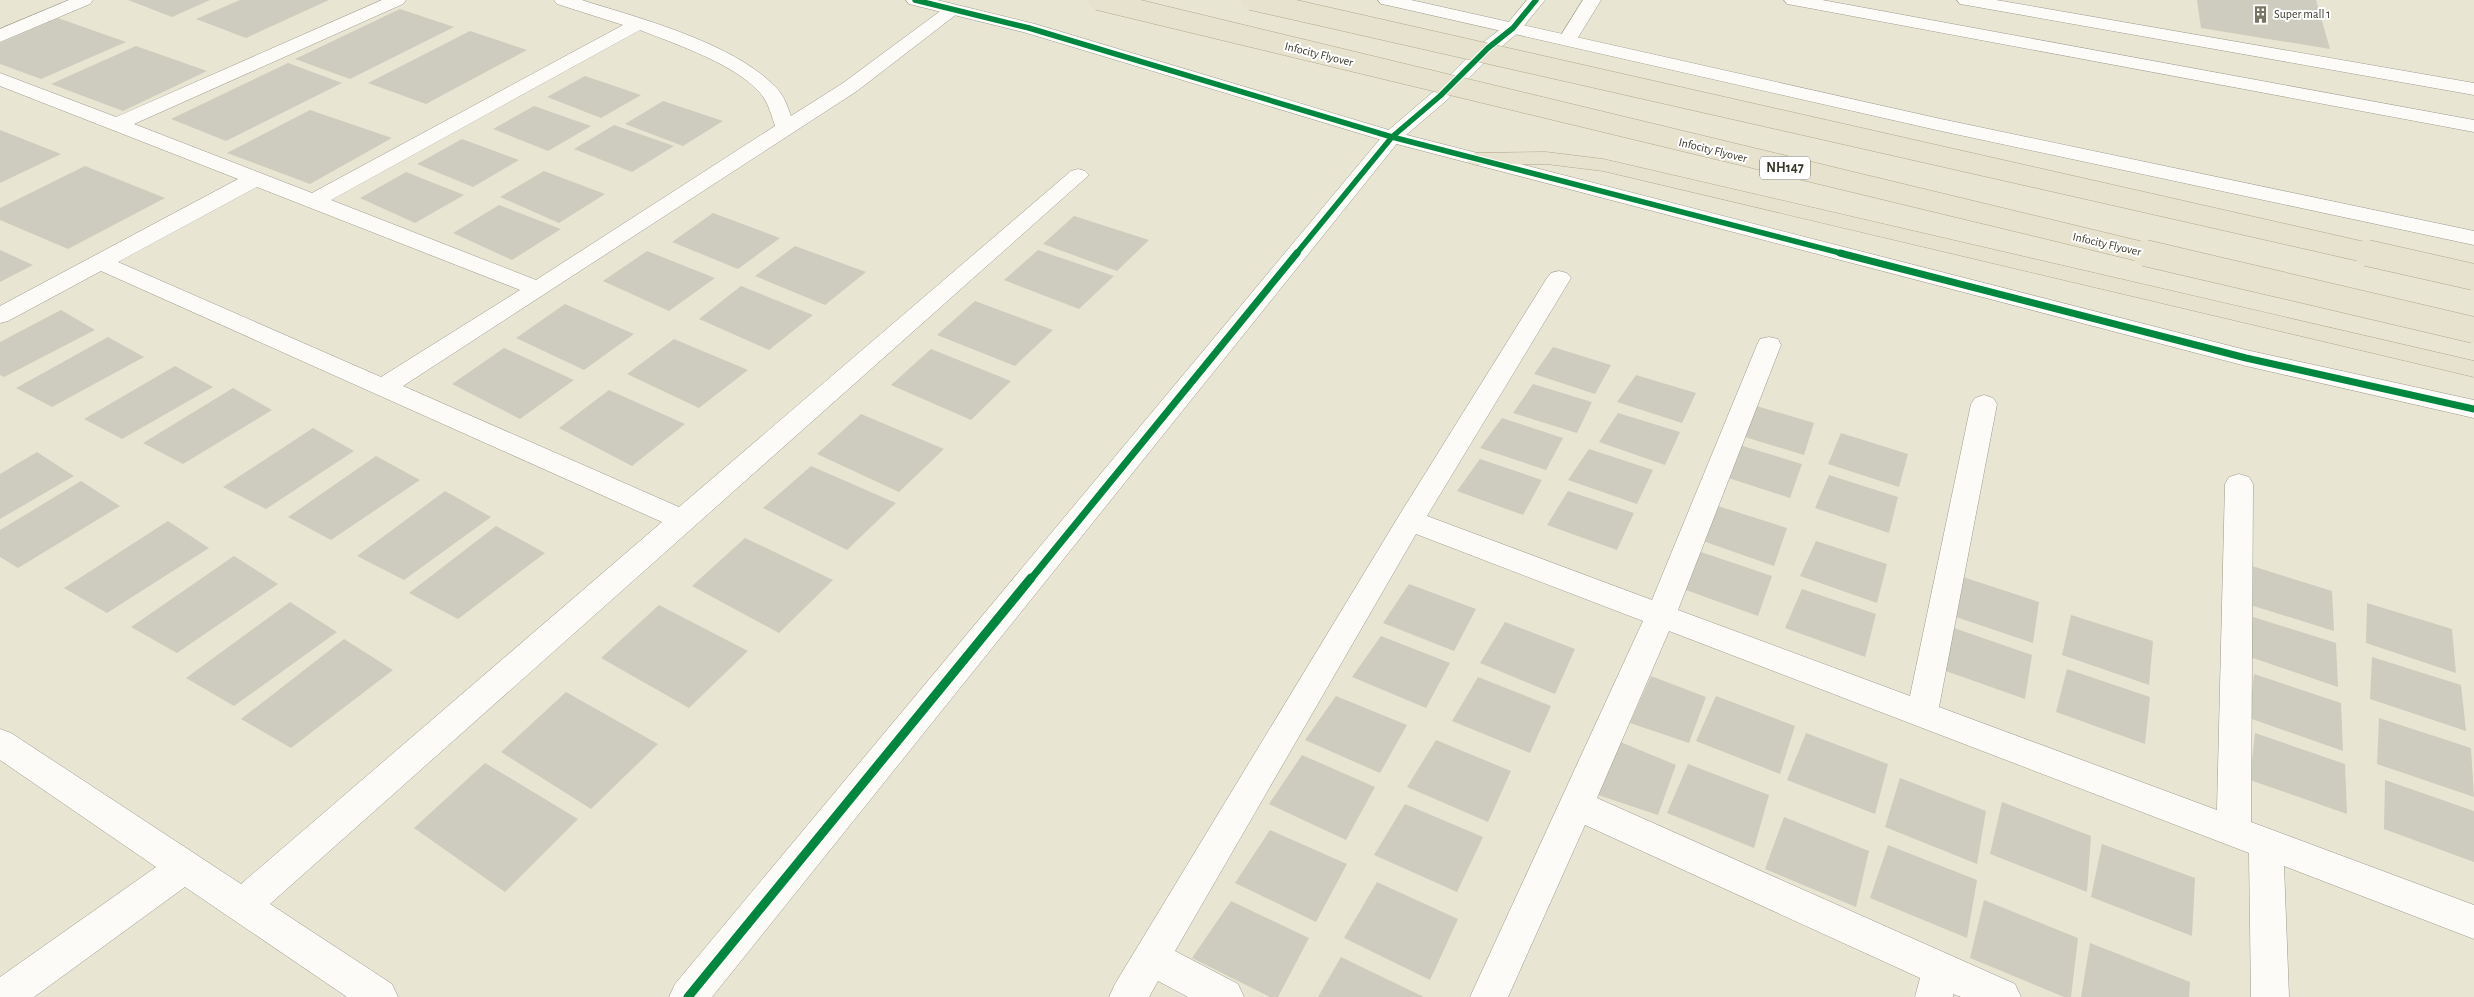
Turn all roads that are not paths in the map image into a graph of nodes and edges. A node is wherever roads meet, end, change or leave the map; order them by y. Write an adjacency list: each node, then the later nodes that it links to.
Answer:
1 (84, 0): 15 (street)
2 (397, 0): 19 (street)
3 (563, 0): 13 (street)
4 (915, 0): 12 (street)
5 (1098, 0): 33 (highway, Infocity Flyover / NH147, bridge)
6 (1251, 0): 29 (highway, bridge)
7 (1387, 0): 14 (street)
8 (1536, 0): 14 (street)
9 (1592, 0): 16 (street)
10 (1793, 0): 20 (street)
11 (1966, 0): 18 (street)
12 (953, 10): 21 (street); 22 (street)
13 (638, 24): 21 (street); 26 (street)
14 (1513, 28): 16 (street); 22 (street)
15 (0, 36)
16 (1566, 40): 27 (street)
17 (0, 79): 19 (street)
18 (2474, 90)
19 (116, 125): 25 (street)
20 (2474, 126)
21 (786, 128): 31 (street)
22 (1392, 137): 23 (street); 55 (street)
23 (1476, 159): 35 (highway); 38 (street)
24 (1078, 175): 40 (street)
25 (255, 179): 26 (street); 28 (street)
26 (312, 202): 31 (street)
27 (2474, 238)
28 (100, 262): 32 (street); 36 (street)
29 (2474, 277)
30 (1559, 278): 41 (street)
31 (538, 290): 36 (street)
32 (0, 316)
33 (2474, 330)
34 (1769, 345): 42 (street)
35 (2474, 370)
36 (383, 388): 40 (street)
37 (1984, 404): 43 (street)
38 (2474, 409)
39 (2239, 484): 46 (street)
40 (682, 520): 49 (street)
41 (1410, 521): 42 (street); 51 (street)
42 (1661, 615): 43 (street); 45 (street)
43 (1922, 714): 46 (street)
44 (0, 743): 48 (street)
45 (1577, 805): 52 (street); 58 (street)
46 (2234, 831): 47 (street)
47 (2266, 844): 50 (street); 60 (street)
48 (185, 867): 49 (street); 54 (street)
49 (244, 905): 53 (street)
50 (2474, 922)
51 (1152, 958): 56 (street); 57 (street)
52 (1937, 983): 59 (street)
53 (372, 995)
54 (3, 997)
55 (688, 997)
56 (1128, 997)
57 (1225, 997)
58 (1489, 997)
59 (2002, 997)
60 (2270, 997)

